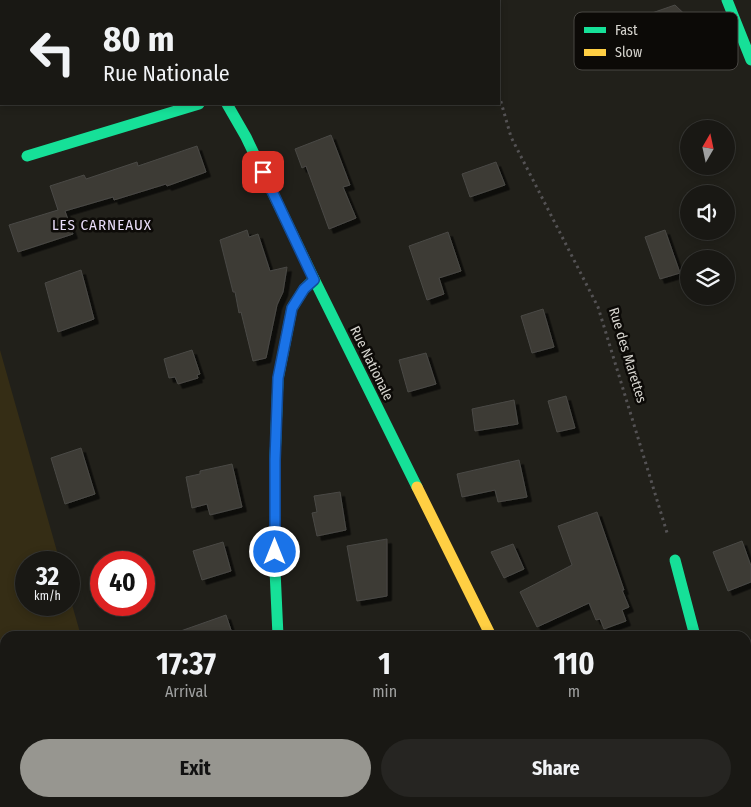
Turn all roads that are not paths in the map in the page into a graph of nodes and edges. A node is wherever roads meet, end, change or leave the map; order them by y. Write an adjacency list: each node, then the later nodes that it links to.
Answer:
1 (727, 0): 2 (street)
2 (732, 12)
3 (738, 28): 4 (street)
4 (751, 60)
5 (196, 105): 7 (street)
6 (228, 105): 8 (street, Rue Nationale)
7 (27, 156)
8 (314, 280): 10 (street); 11 (street, Rue Nationale)
9 (675, 560): 12 (street)
10 (278, 631)
11 (489, 631)
12 (694, 631)

